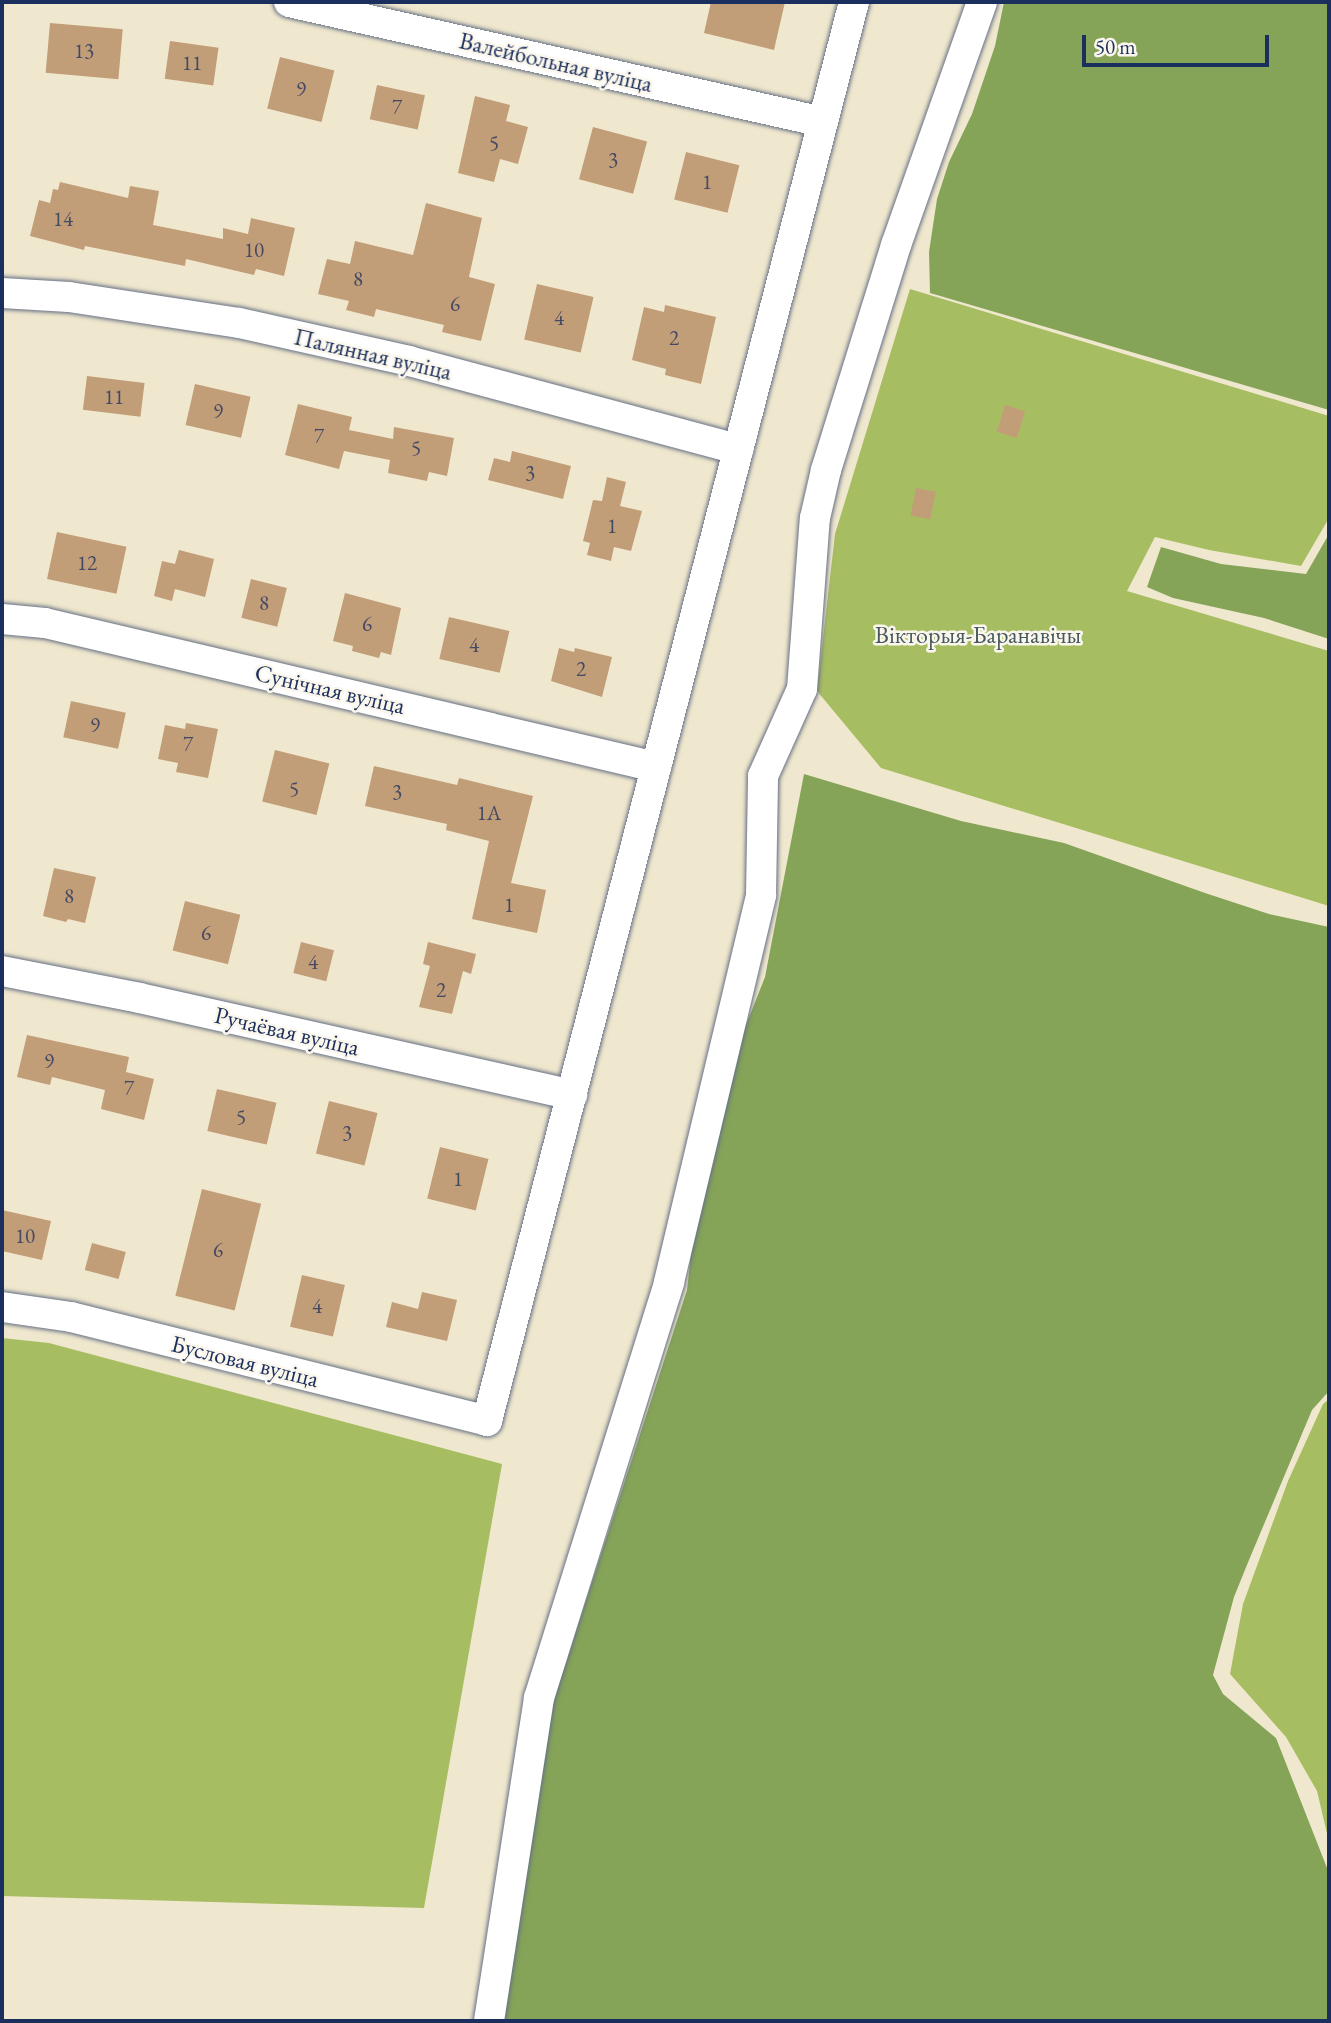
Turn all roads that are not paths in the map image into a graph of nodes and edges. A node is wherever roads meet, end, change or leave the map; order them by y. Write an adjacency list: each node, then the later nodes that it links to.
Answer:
1 (289, 2): 4 (street, Валейбольная вуліца)
2 (854, 2): 4 (street)
3 (982, 2): 12 (street)
4 (823, 122): 6 (street)
5 (2, 293): 6 (street, Палянная вуліца)
6 (738, 449): 8 (street)
7 (2, 619): 8 (street, Сунічная вуліца)
8 (656, 767): 10 (street)
9 (2, 971): 10 (street, Ручаёвая вуліца)
10 (572, 1095): 11 (street, Бусловая вуліца)
11 (2, 1307)
12 (489, 2021)

